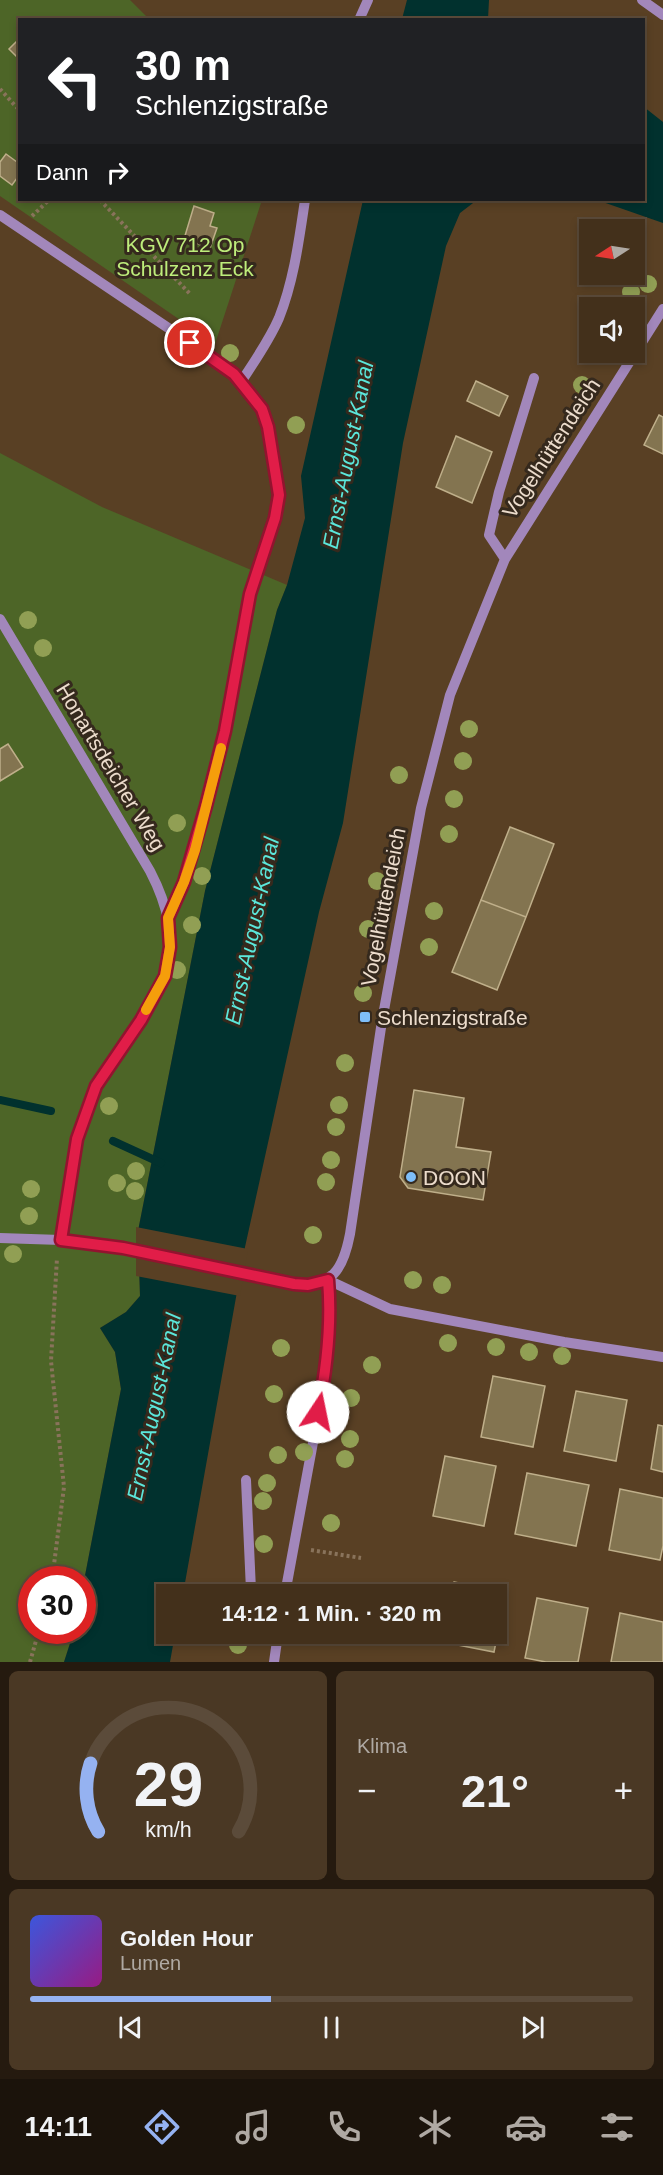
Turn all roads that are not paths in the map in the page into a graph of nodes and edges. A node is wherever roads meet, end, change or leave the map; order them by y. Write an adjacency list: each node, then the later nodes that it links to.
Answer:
1 (368, 0): 4 (street)
2 (642, 0): 3 (street)
3 (663, 15)
4 (360, 18)
5 (305, 201): 9 (street)
6 (0, 215): 9 (street)
7 (663, 309): 10 (street, Vogelhüttendeich)
8 (534, 378): 10 (street)
9 (241, 382): 12 (street)
10 (505, 559): 15 (street, Vogelhüttendeich)
11 (0, 620): 12 (street, Honartsdeicher Weg)
12 (168, 918): 14 (street, Honartsdeicher Weg)
13 (0, 1238): 14 (street)
14 (61, 1240): 15 (street)
15 (328, 1280): 16 (street); 19 (street)
16 (663, 1357)
17 (246, 1480): 18 (street)
18 (251, 1584)
19 (287, 1584)
20 (277, 1644): 21 (street)
21 (274, 1662)

